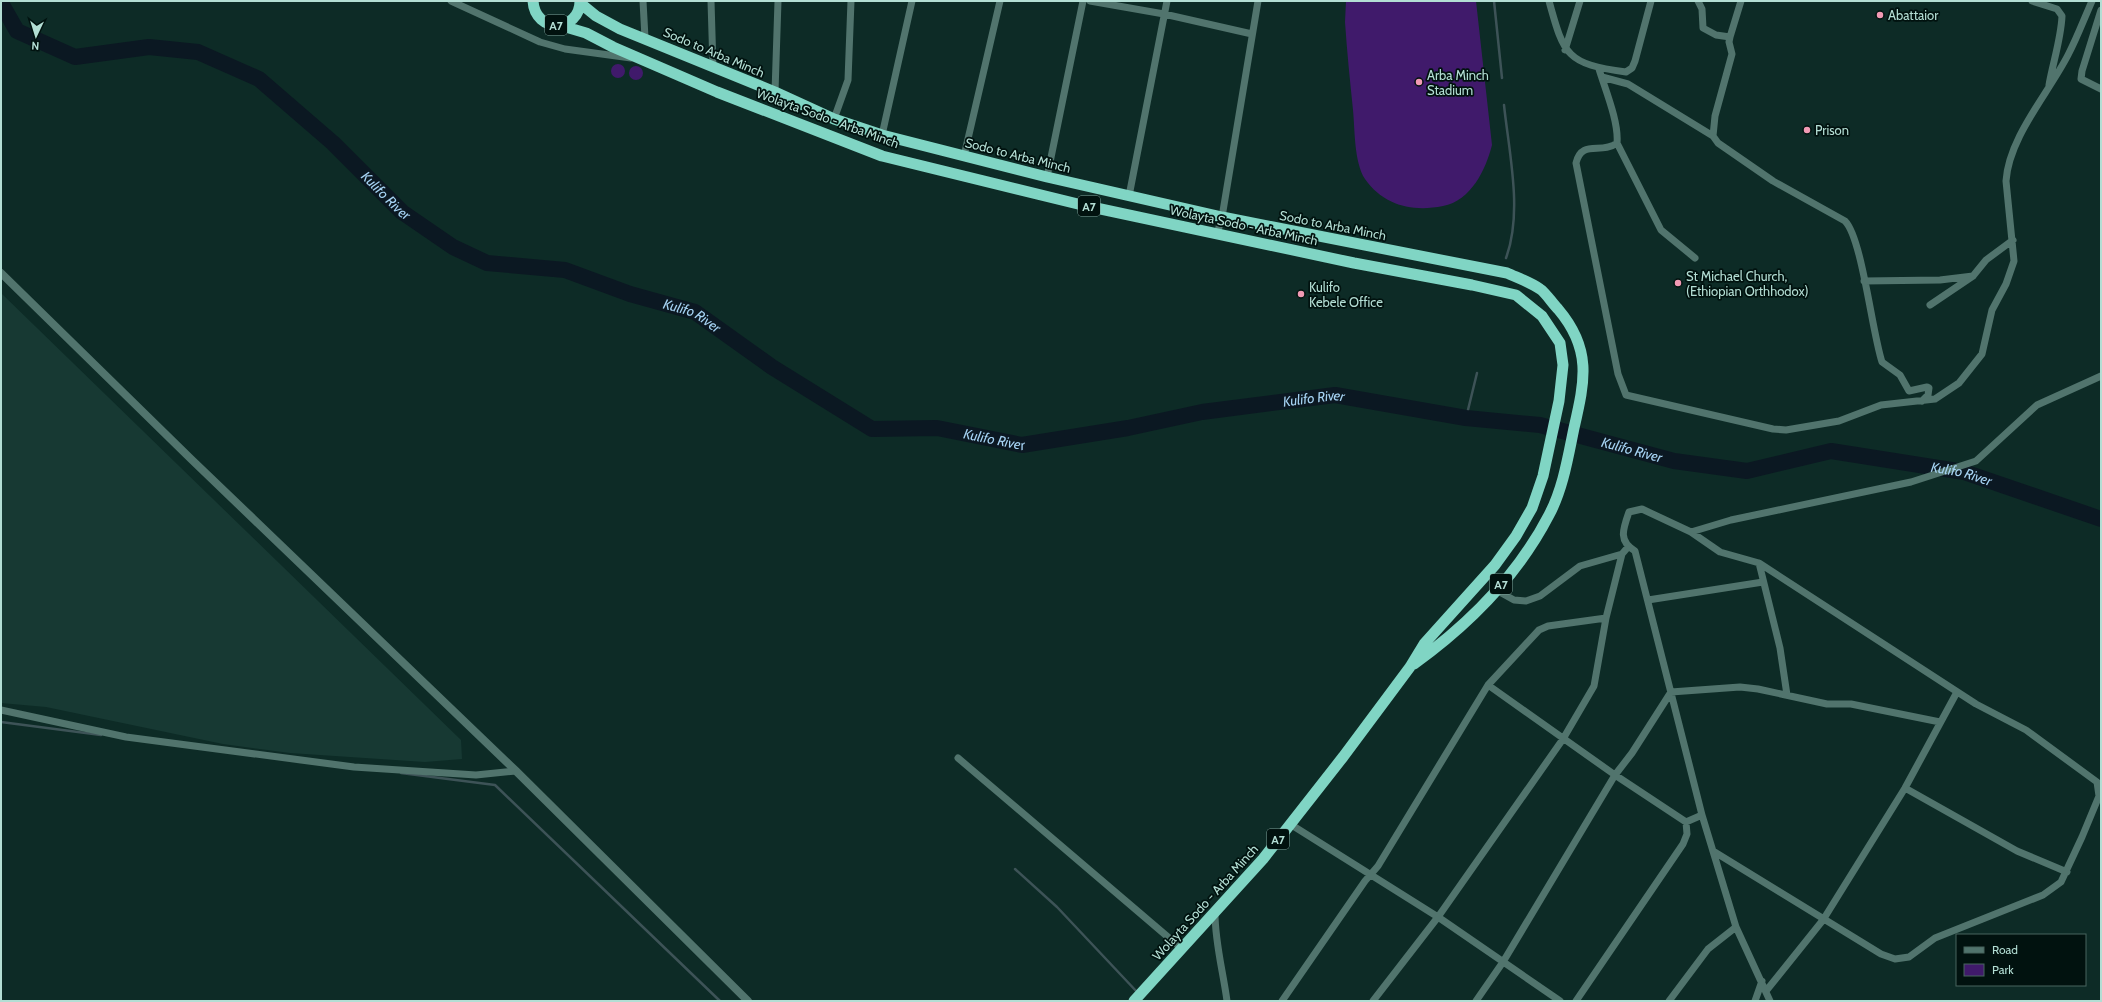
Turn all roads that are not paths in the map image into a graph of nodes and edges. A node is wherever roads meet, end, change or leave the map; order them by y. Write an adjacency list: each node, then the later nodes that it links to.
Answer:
1 (451, 1): 28 (street)
2 (533, 1): 23 (highway, Wolayta Sodo - Arba Minch / A7)
3 (643, 1): 26 (street)
4 (711, 1): 29 (street)
5 (778, 1): 34 (street)
6 (851, 1): 35 (street)
7 (912, 1): 37 (street)
8 (1000, 1): 40 (street)
9 (1083, 1): 41 (street)
10 (1090, 1): 22 (street)
11 (1167, 1): 22 (street)
12 (1258, 1): 24 (street)
13 (1549, 1): 27 (street)
14 (1580, 1): 27 (street)
15 (1651, 1): 30 (street)
16 (1698, 1): 25 (street)
17 (1741, 1): 25 (street)
18 (2032, 1): 33 (street)
19 (2092, 1): 33 (street)
20 (580, 2): 23 (highway, A7); 26 (highway, Sodo to Arba Minch / A7)
21 (2101, 10): 32 (street)
22 (1164, 14): 24 (street); 42 (street)
23 (559, 24): 28 (highway, Wolayta Sodo - Arba Minch / A7)
24 (1252, 34): 43 (street)
25 (1730, 37): 38 (street)
26 (645, 38): 29 (highway, Sodo to Arba Minch / A7)
27 (1565, 50): 30 (street)
28 (641, 59): 36 (highway, Wolayta Sodo - Arba Minch / A7)
29 (713, 67): 34 (highway, Sodo to Arba Minch / A7)
30 (1599, 68): 31 (street)
31 (1602, 77): 38 (street); 39 (street)
32 (2101, 89)
33 (2048, 91): 45 (street)
34 (775, 92): 35 (highway, Sodo to Arba Minch / A7)
35 (830, 117): 36 (highway); 37 (highway, Sodo to Arba Minch / A7)
36 (816, 131): 44 (highway, Wolayta Sodo - Arba Minch / A7)
37 (882, 135): 40 (highway, Sodo to Arba Minch / A7)
38 (1713, 136): 51 (street)
39 (1616, 143): 47 (street); 54 (street)
40 (964, 156): 41 (highway, Sodo to Arba Minch / A7)
41 (1047, 177): 42 (highway, Sodo to Arba Minch / A7)
42 (1129, 196): 43 (highway, Sodo to Arba Minch / A7)
43 (1222, 217): 44 (street); 46 (highway, Sodo to Arba Minch / A7)
44 (1217, 234): 48 (highway, Wolayta Sodo - Arba Minch / A7)
45 (2013, 240): 50 (street); 54 (street)
46 (1358, 244): 48 (highway); 55 (highway, Sodo to Arba Minch / A7)
47 (1695, 258)
48 (1354, 263): 64 (highway, Wolayta Sodo - Arba Minch / A7)
49 (1, 273): 73 (street)
50 (1973, 276): 51 (street); 52 (street)
51 (1864, 281): 54 (street)
52 (1930, 305)
53 (2101, 376): 56 (street)
54 (1922, 401)
55 (1563, 480): 61 (highway, Wolayta Sodo - Arba Minch / A7)
56 (1691, 532): 57 (street); 59 (street)
57 (1628, 547): 58 (street); 62 (street)
58 (1622, 554): 61 (street); 63 (street)
59 (1759, 563): 60 (street); 67 (street)
60 (1764, 582): 62 (street); 68 (street)
61 (1496, 590): 64 (highway, Wolayta Sodo - Arba Minch / A7)
62 (1648, 600): 66 (street)
63 (1606, 618): 65 (street); 71 (street)
64 (1410, 667): 78 (highway, Wolayta Sodo - Arba Minch / A7)
65 (1488, 685): 71 (street); 81 (street)
66 (1671, 692): 68 (street); 74 (street); 76 (street)
67 (1957, 692): 70 (street); 80 (street)
68 (1787, 695): 70 (street)
69 (1, 710): 73 (street)
70 (1940, 722): 75 (street)
71 (1563, 738): 74 (street); 83 (street)
72 (958, 758): 86 (street)
73 (516, 771): 90 (street)
74 (1615, 775): 77 (street); 87 (street)
75 (1905, 788): 80 (street); 84 (street)
76 (1702, 815): 77 (street); 79 (street)
77 (1686, 822): 97 (street)
78 (1290, 824): 81 (street); 82 (highway, Wolayta Sodo - Arba Minch / A7)
79 (1713, 851): 84 (street); 85 (street)
80 (2067, 872): 84 (street)
81 (1371, 874): 83 (street); 93 (street)
82 (1215, 913): 86 (highway, Wolayta Sodo - Arba Minch / A7); 92 (street)
83 (1438, 917): 87 (street); 94 (street)
84 (1823, 920): 89 (street)
85 (1736, 926): 88 (street); 98 (street)
86 (1182, 949): 91 (highway, Wolayta Sodo - Arba Minch / A7)
87 (1502, 962): 95 (street); 96 (street)
88 (1762, 981): 89 (street); 99 (street)
89 (1766, 991): 100 (street)
90 (748, 1001)
91 (1134, 1001)
92 (1227, 1001)
93 (1282, 1001)
94 (1373, 1001)
95 (1476, 1001)
96 (1560, 1001)
97 (1576, 1001)
98 (1669, 1001)
99 (1755, 1001)
100 (1770, 1001)

